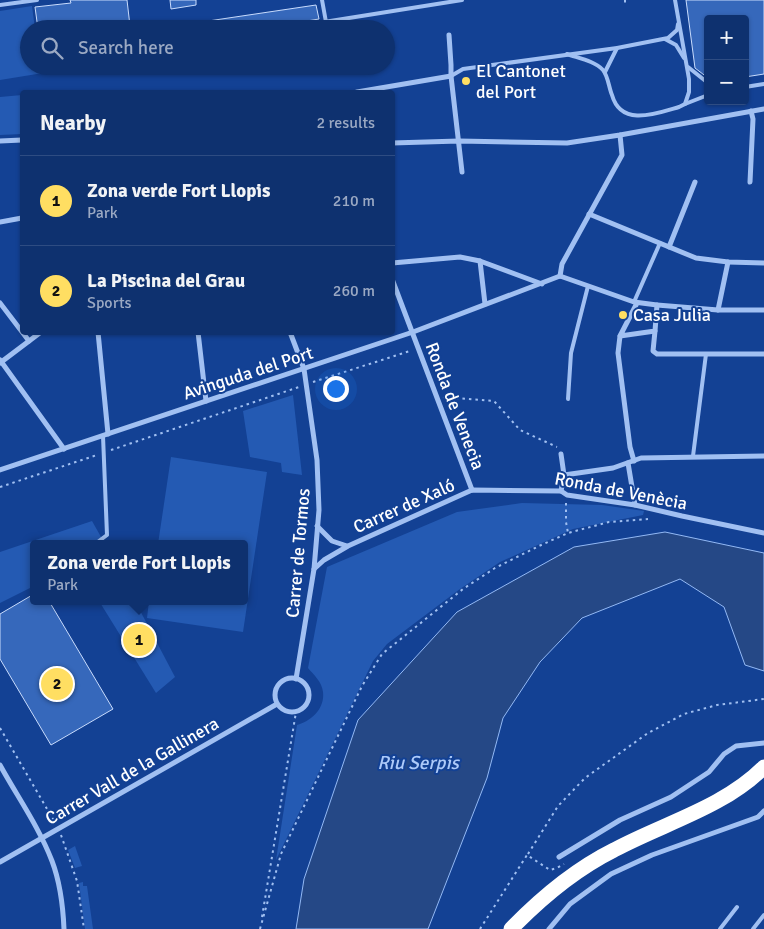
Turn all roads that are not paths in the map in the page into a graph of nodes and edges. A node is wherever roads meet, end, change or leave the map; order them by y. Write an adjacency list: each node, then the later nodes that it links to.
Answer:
1 (36, 0): 5 (lane)
2 (322, 0): 7 (lane)
3 (462, 0): 8 (lane)
4 (675, 0): 6 (lane)
5 (0, 5)
6 (678, 19): 10 (lane); 13 (lane)
7 (326, 20)
8 (338, 20)
9 (449, 35): 15 (street)
10 (663, 39): 11 (lane); 13 (lane)
11 (617, 48): 12 (lane); 14 (lane)
12 (567, 54): 14 (lane); 15 (lane)
13 (687, 64): 16 (lane); 21 (lane)
14 (605, 72): 21 (lane)
15 (451, 76): 19 (street); 27 (street)
16 (704, 79)
17 (764, 84): 18 (lane)
18 (749, 86)
19 (369, 90)
20 (704, 96): 21 (lane)
21 (684, 104)
22 (764, 109): 23 (street)
23 (751, 111): 24 (street); 31 (street)
24 (620, 135): 27 (street); 32 (street)
25 (20, 140): 26 (street)
26 (0, 141)
27 (458, 141): 28 (street); 29 (street)
28 (395, 143)
29 (462, 172)
30 (695, 182): 36 (street)
31 (750, 182)
32 (589, 214): 35 (street); 41 (street)
33 (20, 218): 34 (street)
34 (0, 222)
35 (660, 243): 36 (street); 45 (lane)
36 (669, 247): 38 (street)
37 (480, 261): 39 (street); 42 (street); 47 (street)
38 (728, 262): 40 (street); 49 (street)
39 (395, 263)
40 (764, 263)
41 (560, 276): 42 (street, Avinguda del Port); 43 (street)
42 (542, 284): 47 (street, Avinguda del Port)
43 (588, 286): 45 (street); 65 (lane)
44 (395, 287): 53 (street, Ronda de Venecia)
45 (636, 303): 48 (street); 59 (street)
46 (0, 304): 51 (street)
47 (485, 304): 53 (street, Avinguda del Port)
48 (657, 305): 49 (street); 52 (street)
49 (718, 310): 50 (street)
50 (764, 310)
51 (20, 330)
52 (655, 331): 59 (street); 61 (street)
53 (413, 332): 64 (street, Avinguda del Port); 76 (street, Ronda de Venecia)
54 (24, 335): 60 (street)
55 (37, 335): 60 (street)
56 (98, 335): 67 (street)
57 (198, 335): 66 (street)
58 (291, 335): 64 (street, Carrer de Tormos)
59 (620, 336): 72 (street)
60 (29, 341): 63 (street)
61 (706, 354): 62 (street); 70 (lane)
62 (764, 354)
63 (0, 362): 68 (street)
64 (304, 369): 66 (street, Avinguda del Port); 79 (street, Carrer de Tormos)
65 (568, 398)
66 (206, 401): 67 (street, Avinguda del Port)
67 (105, 435): 68 (street, Avinguda del Port); 81 (lane)
68 (64, 449): 74 (street, Avinguda del Port)
69 (562, 454): 75 (street)
70 (693, 456): 71 (street); 72 (street)
71 (764, 456)
72 (634, 461): 73 (street)
73 (628, 463): 75 (street); 78 (street)
74 (0, 470)
75 (564, 475): 77 (street)
76 (472, 490): 77 (street, Ronda de Venècia); 82 (street, Carrer de Xaló)
77 (561, 491): 78 (street, Ronda de Venècia)
78 (635, 505): 80 (street, Ronda de Venècia)
79 (317, 526): 82 (street, Carrer de Xaló); 83 (street, Carrer de Tormos)
80 (764, 533)
81 (100, 540)
82 (348, 546): 83 (street, Carrer de Xaló)
83 (314, 569): 84 (street, Carrer de Tormos)
84 (296, 679): 85 (street); 85 (street)
85 (277, 704): 90 (street, Carrer Vall de la Gallinera)
86 (764, 744): 91 (street)
87 (0, 765): 90 (street)
88 (763, 768): 96 (highway)
89 (764, 811): 97 (street)
90 (41, 838): 92 (street, Carrer Vall de la Gallinera); 95 (street)
91 (559, 857)
92 (0, 862)
93 (737, 907): 98 (lane)
94 (764, 915): 99 (lane)
95 (64, 929)
96 (511, 929)
97 (549, 929)
98 (720, 929)
99 (753, 929)

